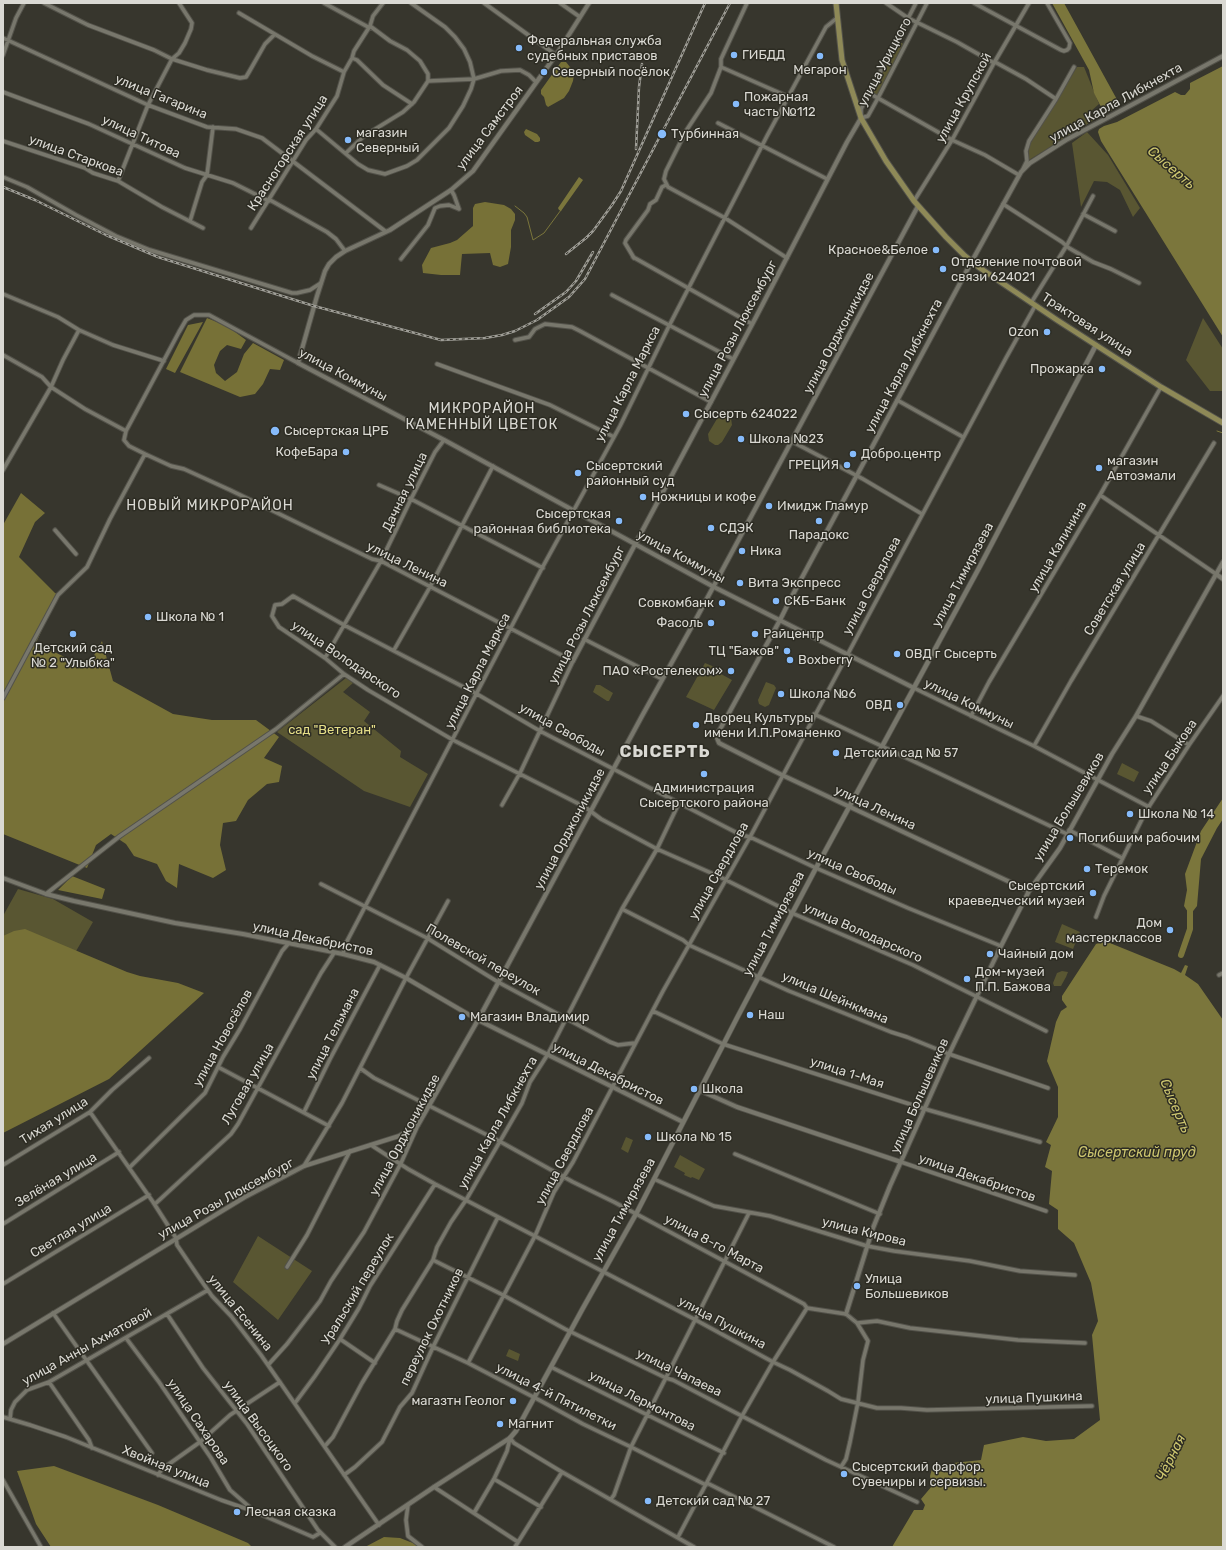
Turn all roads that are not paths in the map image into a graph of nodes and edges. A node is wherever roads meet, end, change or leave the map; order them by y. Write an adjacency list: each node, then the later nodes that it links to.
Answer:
1 (24, 3): 27 (street)
2 (44, 3): 32 (street)
3 (179, 3): 32 (street)
4 (324, 3): 23 (street)
5 (383, 3): 23 (street, Красногорская улица)
6 (411, 3): 37 (street)
7 (484, 3): 29 (street)
8 (560, 3): 19 (street)
9 (589, 3): 19 (street, улица Самстроя)
10 (747, 3): 34 (street)
11 (836, 3): 20 (main road, Трактовая улица)
12 (886, 3): 21 (street)
13 (916, 3): 21 (street, улица Урицкого)
14 (927, 3): 22 (street, улица Урицкого)
15 (974, 3): 24 (street)
16 (1029, 3): 24 (street, улица Крупской)
17 (1047, 3): 24 (street)
18 (239, 13): 25 (street)
19 (580, 17): 29 (street, улица Самстроя)
20 (837, 18): 42 (street, улица Карла Маркса); 47 (main road, Трактовая улица)
21 (908, 18): 22 (street); 41 (street, улица Урицкого)
22 (917, 23): 33 (street); 43 (street, улица Урицкого)
23 (369, 26): 31 (street, Красногорская улица); 38 (street)
24 (1016, 26): 33 (street, улица Крупской)
25 (274, 35): 32 (street); 36 (street)
26 (3, 38): 27 (street, улица Гагарина)
27 (9, 41): 28 (street); 46 (street, улица Гагарина)
28 (3, 55)
29 (556, 55): 39 (street, улица Самстроя)
30 (1223, 56): 57 (street, улица Карла Либкнехта)
31 (352, 58): 36 (street, Красногорская улица); 45 (street)
32 (172, 59): 46 (street)
33 (995, 62): 44 (street); 51 (street, улица Крупской)
34 (721, 67): 42 (street); 62 (street)
35 (1074, 67): 44 (street, улица Карла Либкнехта)
36 (344, 72): 50 (street, Красногорская улица)
37 (474, 79): 38 (street); 39 (street); 55 (street)
38 (428, 81): 45 (street)
39 (536, 82): 63 (street, улица Самстроя)
40 (3, 92): 53 (street, улица Титова)
41 (869, 93): 43 (street); 47 (street, улица Урицкого)
42 (789, 97): 54 (street, улица Карла Маркса)
43 (878, 98): 47 (street, улица Урицкого); 51 (street)
44 (1056, 99): 57 (street, улица Карла Либкнехта)
45 (412, 104): 55 (street)
46 (148, 105): 49 (street, улица Гагарина); 53 (street)
47 (861, 118): 60 (street, улица Розы Люксембург); 66 (main road, Трактовая улица)
48 (718, 123): 54 (street)
49 (212, 127): 56 (street, улица Гагарина); 58 (street)
50 (316, 129): 55 (street); 56 (street, Красногорская улица)
51 (952, 140): 57 (street); 66 (street, улица Крупской)
52 (3, 141): 61 (street, улица Старкова)
53 (133, 145): 58 (street, улица Титова); 61 (street)
54 (763, 146): 60 (street); 70 (street, улица Карла Маркса)
55 (346, 153)
56 (293, 161): 65 (street, Красногорская улица); 74 (street, улица Гагарина)
57 (1020, 174): 67 (street, улица Карла Либкнехта)
58 (207, 175): 65 (street, улица Титова); 71 (street)
59 (3, 177): 81 (street)
60 (827, 179): 78 (street, улица Розы Люксембург)
61 (118, 181): 71 (street, улица Старкова)
62 (666, 185): 70 (street); 83 (street)
63 (451, 190): 74 (street, улица Самстроя); 79 (street)
64 (1093, 196): 69 (street, улица Свердлова)
65 (269, 201): 73 (street, Красногорская улица); 77 (street, улица Титова)
66 (914, 201): 68 (main road, Трактовая улица)
67 (1003, 204): 76 (street); 80 (street, улица Карла Либкнехта)
68 (918, 206): 80 (main road, Трактовая улица); 107 (street, улица Орджоникидзе)
69 (1084, 214): 75 (street); 76 (street, улица Свердлова)
70 (725, 218): 78 (street); 83 (street, улица Карла Маркса)
71 (190, 221): 72 (street, улица Старкова)
72 (203, 228)
73 (251, 228)
74 (385, 231): 77 (street, улица Самстроя)
75 (1115, 231)
76 (1067, 245): 82 (street); 86 (street, улица Свердлова)
77 (345, 251): 81 (street, улица Самстроя)
78 (787, 258): 87 (street, улица Розы Люксембург)
79 (401, 259)
80 (972, 261): 86 (main road, Трактовая улица); 100 (street, улица Карла Либкнехта)
81 (321, 283): 95 (street, улица Самстроя)
82 (1139, 283)
83 (688, 290): 87 (street); 88 (street, улица Карла Маркса)
84 (3, 294): 89 (street)
85 (612, 295): 88 (street)
86 (1033, 304): 91 (main road, Трактовая улица); 105 (street, улица Свердлова)
87 (752, 324): 93 (street, улица Розы Люксембург)
88 (669, 326): 93 (street); 97 (street, улица Карла Маркса)
89 (79, 330): 94 (street); 98 (street)
90 (515, 340): 97 (street)
91 (1096, 345): 99 (main road, Трактовая улица); 141 (main road, улица Тимирязева)
92 (3, 355): 98 (street)
93 (733, 359): 101 (street, улица Розы Люксембург)
94 (164, 361): 95 (street, улица Коммуны); 103 (street)
95 (298, 363): 106 (street, улица Коммуны)
96 (437, 364): 104 (street)
97 (648, 367): 101 (street); 104 (street, улица Карла Маркса)
98 (51, 387): 103 (street); 111 (street)
99 (1161, 387): 102 (main road, Трактовая улица); 114 (street, улица Калинина)
100 (897, 400): 105 (street); 112 (street, улица Карла Либкнехта)
101 (711, 402): 121 (street, улица Розы Люксембург)
102 (1223, 423)
103 (126, 431): 109 (street, улица Ленина)
104 (614, 437): 116 (street, улица Карла Маркса)
105 (963, 437): 117 (street, улица Свердлова)
106 (444, 440): 110 (street, улица Коммуны); 115 (street, Дачная улица)
107 (793, 442): 112 (street); 129 (street, улица Орджоникидзе)
108 (1214, 443): 120 (street, Советская улица)
109 (144, 454): 123 (street, улица Ленина); 144 (street)
110 (493, 466): 116 (street, улица Коммуны); 118 (street)
111 (3, 470)
112 (856, 476): 117 (street); 131 (street, улица Карла Либкнехта)
113 (379, 486): 115 (street)
114 (1100, 495): 120 (street); 146 (street, улица Калинина)
115 (411, 499): 118 (street); 123 (street, Дачная улица)
116 (574, 511): 121 (street, улица Коммуны); 125 (street, улица Карла Маркса)
117 (922, 514): 136 (street, улица Свердлова)
118 (461, 526): 125 (street); 128 (street)
119 (55, 530): 122 (street)
120 (1159, 536): 126 (street); 152 (street, Советская улица)
121 (635, 544): 129 (street, улица Коммуны); 134 (street, улица Розы Люксембург)
122 (76, 554)
123 (381, 561): 128 (street, улица Ленина); 132 (street, Дачная улица)
124 (1223, 562): 126 (street, улица Большевиков)
125 (543, 568): 133 (street, улица Карла Маркса)
126 (1216, 574): 127 (street); 147 (street, улица Большевиков)
127 (1223, 579)
128 (430, 587): 133 (street, улица Ленина); 135 (street)
129 (714, 587): 131 (street, улица Коммуны); 140 (street, улица Орджоникидзе)
130 (275, 605): 132 (street, улица Свободы); 137 (street, улица Володарского)
131 (780, 620): 136 (street, улица Коммуны); 149 (street, улица Карла Либкнехта)
132 (344, 624): 135 (street, улица Свободы); 137 (street, Дачная улица)
133 (511, 629): 138 (street, улица Ленина); 142 (street, улица Карла Маркса)
134 (584, 639): 138 (street, улица Розы Люксембург); 140 (street)
135 (394, 650): 142 (street, улица Свободы)
136 (847, 653): 141 (street, улица Коммуны); 145 (street, улица Свердлова)
137 (325, 658): 139 (street, улица Володарского)
138 (573, 661): 148 (street, улица Розы Люксембург)
139 (344, 674): 150 (street, улица Володарского); 172 (street)
140 (662, 679): 154 (street, улица Орджоникидзе)
141 (914, 688): 146 (street, улица Коммуны); 153 (main road, улица Тимирязева)
142 (477, 694): 148 (street, улица Свободы); 150 (street, улица Карла Маркса)
143 (1223, 696): 151 (street, улица Быкова)
144 (3, 698)
145 (814, 714): 153 (street); 156 (street, улица Свердлова)
146 (971, 716): 152 (street, улица Коммуны)
147 (1136, 716): 151 (street); 157 (street, улица Большевиков)
148 (540, 731): 154 (street, улица Свободы); 155 (street, улица Розы Люксембург)
149 (717, 738): 156 (street, улица Ленина)
150 (453, 740): 155 (street, улица Володарского); 174 (street, улица Карла Маркса)
151 (1189, 745): 161 (street, улица Быкова)
152 (1034, 746): 157 (street, улица Коммуны)
153 (883, 747): 160 (main road, улица Тимирязева); 163 (street)
154 (613, 769): 158 (street, улица Свободы); 162 (street, улица Орджоникидзе)
155 (520, 773): 159 (street, улица Розы Люксембург); 162 (street, улица Володарского)
156 (782, 775): 160 (street, улица Ленина); 164 (street, улица Свердлова)
157 (1098, 780): 161 (street, улица Коммуны); 163 (street, улица Большевиков)
158 (679, 803): 164 (street, улица Свободы); 165 (street, улица Карла Либкнехта)
159 (502, 805)
160 (850, 807): 167 (main road, улица Тимирязева); 171 (street, улица Ленина)
161 (1148, 807): 166 (street, улица Быкова)
162 (590, 810): 165 (street, улица Володарского); 187 (street, улица Орджоникидзе)
163 (1068, 832): 166 (street); 171 (street, улица Большевиков)
164 (750, 837): 167 (street, улица Свободы); 169 (street, улица Свердлова)
165 (657, 849): 169 (street, улица Володарского); 175 (street, улица Карла Либкнехта)
166 (1122, 858): 177 (street, улица Быкова)
167 (816, 868): 176 (main road, улица Тимирязева); 181 (street, улица Свободы)
168 (3, 878): 172 (street, улица Декабристов)
169 (726, 880): 176 (street, улица Володарского); 180 (street, улица Свердлова)
170 (321, 884): 174 (street, Полевской переулок)
171 (1029, 891): 181 (street, улица Большевиков)
172 (46, 894): 179 (street, улица Декабристов)
173 (448, 901): 178 (street, улица Розы Люксембург)
174 (366, 907): 178 (street, Полевской переулок); 183 (street, улица Карла Маркса)
175 (622, 909): 180 (street, улица Шейнкмана); 190 (street, улица Карла Либкнехта)
176 (792, 913): 185 (main road, улица Тимирязева); 188 (street, улица Володарского)
177 (1096, 917)
178 (427, 938): 186 (street, улица Розы Люксембург); 187 (street, Полевской переулок)
179 (288, 944): 182 (street, улица Декабристов); 198 (street, улица Новосёлов)
180 (689, 945): 185 (street, улица Шейнкмана); 189 (street, улица Свердлова)
181 (1001, 946): 188 (street, улица Большевиков)
182 (334, 953): 183 (street, улица Декабристов); 201 (street, Луговая улица)
183 (343, 954): 184 (street, улица Декабристов)
184 (380, 965): 186 (street, улица Декабристов); 207 (street, улица Тельмана)
185 (758, 976): 194 (main road, улица Тимирязева); 196 (street, улица Шейнкмана)
186 (406, 978): 191 (street, улица Декабристов); 199 (street, улица Розы Люксембург)
187 (498, 982): 190 (street, Полевской переулок); 191 (street, улица Орджоникидзе)
188 (976, 996): 192 (street, улица Володарского); 196 (street, улица Большевиков)
189 (653, 1011): 193 (street, улица Свердлова); 194 (street, улица 1-Мая)
190 (565, 1018): 193 (street, Полевской переулок); 195 (street, улица Карла Либкнехта)
191 (478, 1020): 195 (street, улица Декабристов); 204 (street, улица Орджоникидзе)
192 (1046, 1031)
193 (635, 1044): 200 (street, улица Свердлова)
194 (723, 1044): 203 (main road, улица Тимирязева); 205 (street, улица 1-Мая)
195 (548, 1054): 200 (street, улица Декабристов); 211 (street, улица Карла Либкнехта)
196 (949, 1054): 202 (street, улица Шейнкмана); 205 (street, улица Большевиков)
197 (149, 1058): 206 (street, Тихая улица)
198 (218, 1067): 201 (street); 221 (street, улица Новосёлов)
199 (360, 1068): 204 (street, улица 8-го Марта); 209 (street, улица Розы Люксембург)
200 (613, 1087): 208 (street, улица Декабристов); 222 (street, улица Свердлова)
201 (258, 1088): 207 (street); 227 (street, Луговая улица)
202 (1048, 1088)
203 (699, 1090): 208 (main road, улица Тимирязева); 217 (street, улица Декабристов)
204 (430, 1107): 210 (street, улица Орджоникидзе); 211 (street, улица 8-го Марта)
205 (925, 1109): 212 (street, улица 1-Мая); 217 (street, улица Большевиков)
206 (90, 1112): 215 (street, улица Есенина); 219 (street, Тихая улица)
207 (304, 1112): 209 (street)
208 (683, 1122): 223 (main road, улица Тимирязева)
209 (329, 1126): 220 (street, улица Розы Люксембург)
210 (418, 1126): 213 (street); 218 (street, улица Орджоникидзе)
211 (499, 1141): 222 (street, улица 8-го Марта); 226 (street, улица Карла Либкнехта)
212 (1040, 1142)
213 (371, 1144): 214 (street); 218 (street, улица Пушкина)
214 (351, 1150): 220 (street); 239 (street)
215 (119, 1152): 221 (street, улица Есенина); 233 (street, Зелёная улица)
216 (735, 1154): 231 (street)
217 (901, 1162): 228 (street, улица Декабристов); 231 (street, улица Большевиков)
218 (401, 1163): 224 (street, улица Пушкина); 263 (street, улица Орджоникидзе)
219 (3, 1165)
220 (304, 1166): 235 (street, улица Розы Люксембург)
221 (130, 1167): 225 (street, улица Есенина)
222 (563, 1176): 230 (street, улица 8-го Марта); 234 (street, улица Свердлова)
223 (654, 1179): 229 (street, улица Кирова); 230 (main road, улица Тимирязева)
224 (435, 1184): 226 (street, улица Пушкина); 255 (street, Уральский переулок)
225 (149, 1195): 227 (street, улица Есенина); 243 (street, Светлая улица)
226 (466, 1200): 232 (street, улица Пушкина); 237 (street, улица Карла Либкнехта)
227 (155, 1204): 235 (street, улица Есенина)
228 (1046, 1211)
229 (749, 1212): 236 (street, улица Кирова); 238 (street)
230 (636, 1214): 238 (street, улица 8-го Марта); 240 (main road, улица Тимирязева)
231 (880, 1215): 236 (street, улица Большевиков)
232 (498, 1217): 234 (street, улица Пушкина); 242 (street, переулок Охотников)
233 (3, 1224)
234 (535, 1236): 240 (street, улица Пушкина); 245 (street, улица Свердлова)
235 (176, 1238): 244 (street, улица Есенина); 247 (street, улица Розы Люксембург)
236 (867, 1246): 241 (street, улица Кирова); 249 (street, улица Большевиков)
237 (433, 1260): 242 (street, улица Чапаева); 252 (street, улица Карла Либкнехта)
238 (724, 1261): 246 (street, улица 8-го Марта); 250 (street)
239 (287, 1267)
240 (603, 1272): 250 (street, улица Пушкина); 253 (main road, улица Тимирязева)
241 (1076, 1275)
242 (468, 1278): 245 (street, улица Чапаева); 258 (street, переулок Охотников)
243 (3, 1284)
244 (208, 1290): 248 (street, улица Анны Ахматовой); 263 (street, улица Есенина)
245 (503, 1295): 253 (street, улица Чапаева); 262 (street, улица Свердлова)
246 (807, 1308): 249 (street, улица 8-го Марта); 260 (street)
247 (54, 1313): 257 (street, улица Розы Люксембург); 259 (street)
248 (167, 1314): 254 (street, улица Анны Ахматовой); 272 (street, улица Высоцкого)
249 (846, 1314): 251 (street, улица 8-го Марта)
250 (694, 1319): 260 (street, улица Пушкина); 265 (street)
251 (857, 1322): 256 (street); 269 (street)
252 (395, 1329): 258 (street, улица 4-й Пятилетки); 261 (street, улица Карла Либкнехта)
253 (570, 1331): 264 (main road, улица Тимирязева); 265 (street, улица Чапаева)
254 (126, 1338): 259 (street, улица Анны Ахматовой); 278 (street, улица Сахарова)
255 (340, 1339): 261 (street); 270 (street, Уральский переулок)
256 (1085, 1343)
257 (3, 1344)
258 (433, 1347): 262 (street, улица 4-й Пятилетки); 287 (street, переулок Охотников)
259 (86, 1360): 266 (street, улица Анны Ахматовой); 282 (street)
260 (773, 1362): 269 (street, улица Пушкина); 274 (street)
261 (375, 1363): 279 (street, улица Карла Либкнехта)
262 (468, 1363): 268 (street, улица 4-й Пятилетки)
263 (268, 1365): 267 (street, улица Есенина)
264 (551, 1367): 268 (main road, улица Тимирязева); 273 (street, улица Лермонтова)
265 (666, 1378): 273 (street); 274 (street, улица Чапаева)
266 (49, 1382): 276 (street, улица Анны Ахматовой); 281 (street)
267 (280, 1382): 270 (street, улица Есенина); 272 (street)
268 (534, 1398): 277 (main road, улица Тимирязева); 280 (street, улица 4-й Пятилетки)
269 (858, 1402): 271 (street, улица Пушкина); 284 (street)
270 (295, 1403): 279 (street, улица Есенина)
271 (1092, 1406)
272 (238, 1410): 278 (street); 299 (street, улица Высоцкого)
273 (648, 1416): 280 (street); 283 (street, улица Лермонтова)
274 (742, 1416): 283 (street); 284 (street, улица Чапаева)
275 (3, 1417): 276 (street, Хвойная улица)
276 (10, 1419): 281 (street, Хвойная улица)
277 (510, 1438): 285 (street); 288 (street, улица Тимирязева); 291 (street)
278 (200, 1442): 286 (street); 296 (street, улица Сахарова)
279 (325, 1446): 287 (street, улица Есенина)
280 (631, 1447): 290 (street, улица 4-й Пятилетки); 292 (street)
281 (92, 1448): 286 (street, Хвойная улица)
282 (152, 1453)
283 (724, 1453): 290 (street)
284 (841, 1467): 293 (street, улица Чапаева)
285 (562, 1472): 292 (street); 295 (street)
286 (158, 1475): 296 (street, Хвойная улица)
287 (344, 1475): 298 (street, улица Есенина)
288 (494, 1479): 295 (street); 297 (street, улица Тимирязева)
289 (3, 1480): 302 (street)
290 (707, 1484): 300 (street); 308 (street, улица 4-й Пятилетки)
291 (434, 1487): 294 (street); 297 (street)
292 (611, 1499): 300 (street)
293 (917, 1502)
294 (408, 1505): 298 (street); 305 (street)
295 (540, 1507): 301 (street)
296 (258, 1513): 299 (street, Хвойная улица)
297 (474, 1513): 301 (street)
298 (379, 1525): 304 (street)
299 (320, 1533): 303 (street, улица Высоцкого)
300 (678, 1537): 307 (street)
301 (518, 1542): 306 (street)
302 (41, 1547)
303 (335, 1547)
304 (345, 1547)
305 (422, 1547)
306 (516, 1547)
307 (694, 1547)
308 (834, 1547)

